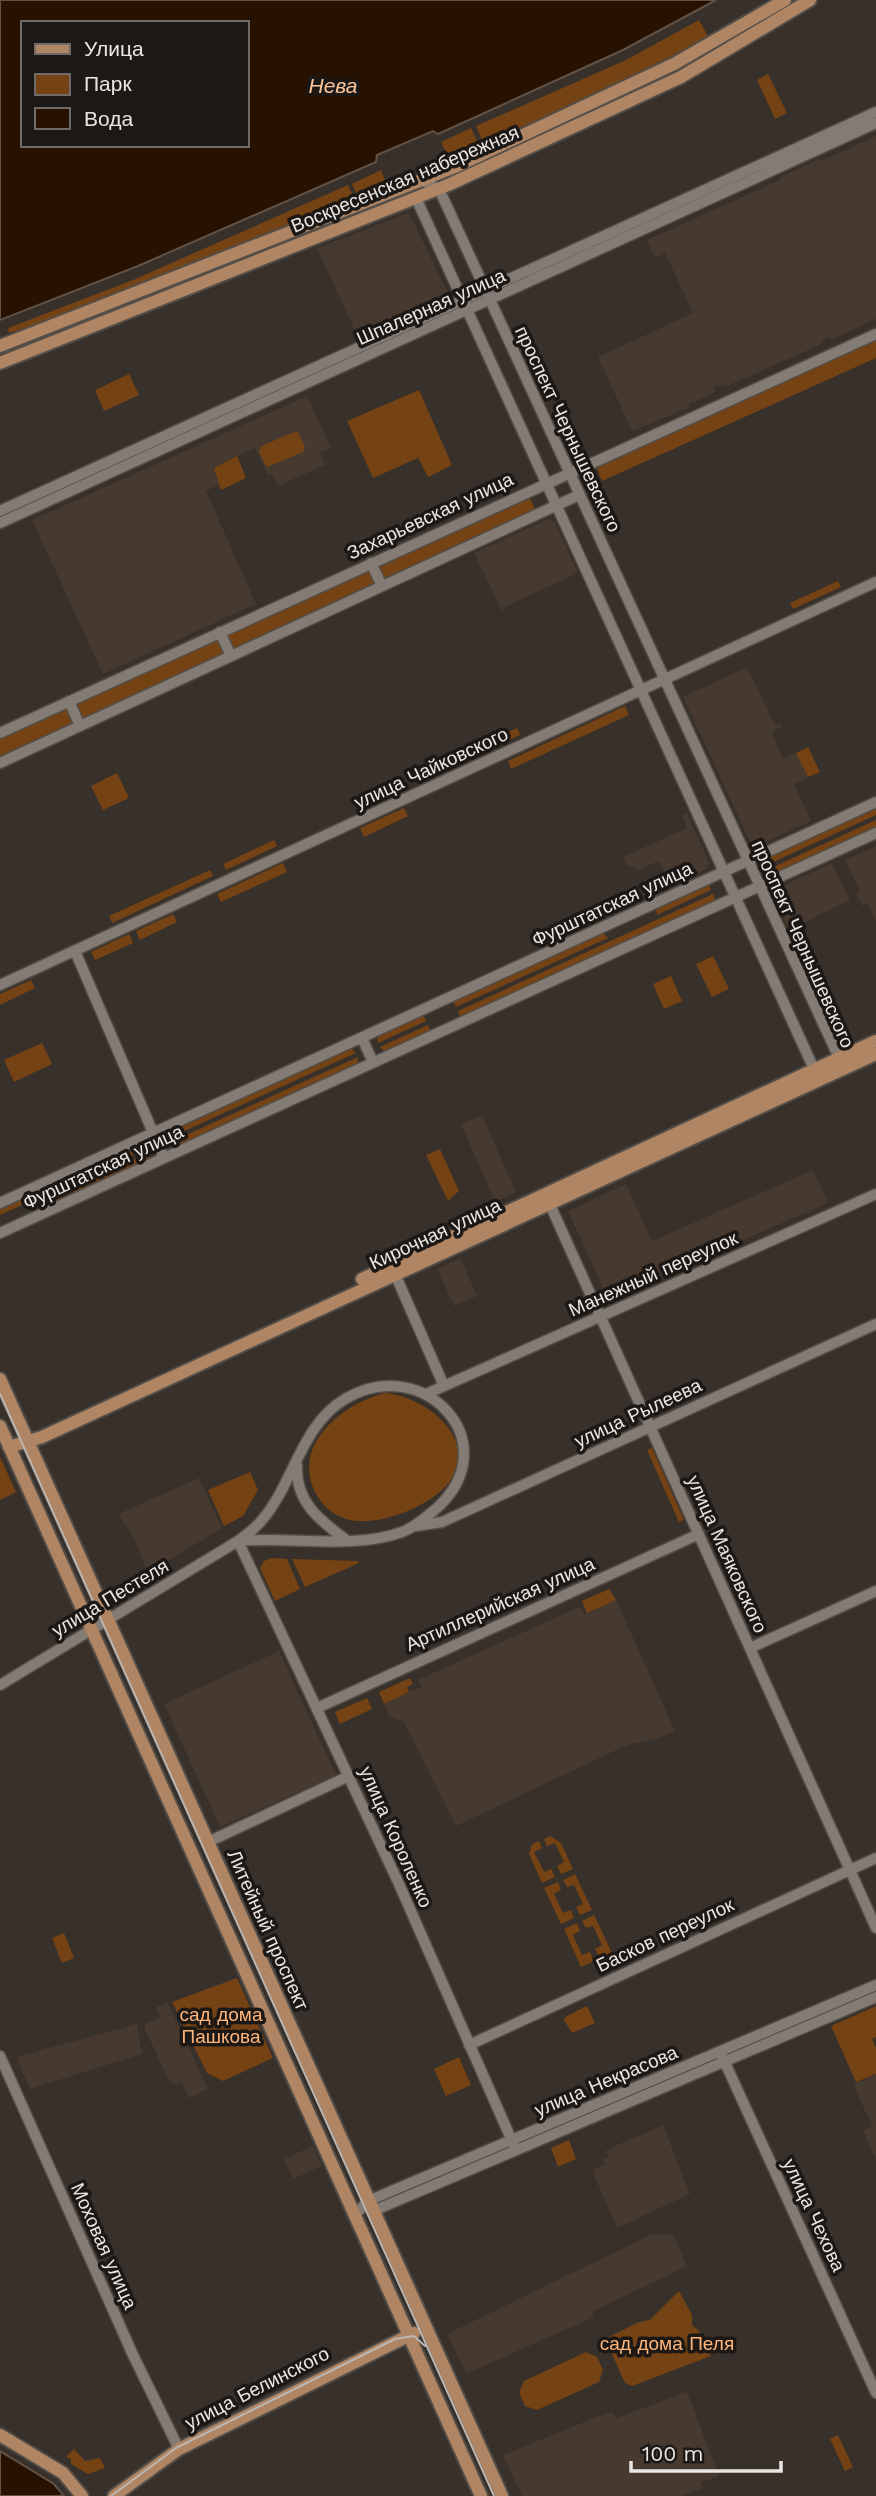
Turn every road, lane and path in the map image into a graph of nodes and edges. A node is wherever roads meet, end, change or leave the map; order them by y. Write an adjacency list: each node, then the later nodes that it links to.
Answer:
1 (785, 0): 5 (main road, Воскресенская набережная)
2 (810, 0): 6 (main road, Воскресенская набережная)
3 (876, 112): 8 (street, Шпалерная улица)
4 (876, 123): 8 (street, Шпалерная улица)
5 (423, 181): 6 (street); 11 (main road, Воскресенская набережная)
6 (439, 189): 7 (main road, Воскресенская набережная); 8 (street, проспект Чернышевского)
7 (416, 198): 9 (street); 12 (main road, Воскресенская набережная)
8 (488, 295): 9 (street, Шпалерная улица); 13 (street, проспект Чернышевского)
9 (465, 306): 14 (street); 17 (street, Шпалерная улица); 18 (street, Шпалерная улица)
10 (876, 334): 13 (street, Захарьевская улица)
11 (0, 346)
12 (0, 363)
13 (569, 471): 14 (street, Захарьевская улица); 15 (street, проспект Чернышевского)
14 (546, 482): 16 (street); 19 (street, Захарьевская улица)
15 (579, 495): 16 (street); 24 (street, проспект Чернышевского)
16 (556, 505): 21 (street); 25 (street)
17 (0, 511)
18 (0, 523)
19 (371, 563): 21 (street); 22 (street, Захарьевская улица)
20 (876, 582): 24 (street, улица Чайковского)
21 (382, 586): 23 (street)
22 (220, 632): 23 (street); 26 (street, Захарьевская улица)
23 (231, 656): 27 (street)
24 (664, 679): 25 (street, улица Чайковского); 32 (street, проспект Чернышевского)
25 (641, 690): 33 (street); 36 (street, улица Чайковского)
26 (69, 701): 27 (street); 28 (street, Захарьевская улица)
27 (80, 726): 29 (street)
28 (0, 733)
29 (0, 763)
30 (876, 802): 32 (street, Фурштатская улица)
31 (876, 833): 34 (street, Фурштатская улица)
32 (747, 862): 33 (street, Фурштатская улица); 34 (street, проспект Чернышевского)
33 (724, 872): 35 (street); 38 (street, Фурштатская улица)
34 (758, 886): 35 (street, Фурштатская улица); 41 (street, проспект Чернышевского)
35 (735, 897): 42 (street, Фурштатская улица); 43 (street)
36 (75, 951): 37 (street, улица Чайковского); 45 (street)
37 (0, 985)
38 (362, 1038): 42 (street); 45 (street, Фурштатская улица)
39 (876, 1041): 41 (main road, Кирочная улица)
40 (876, 1054): 44 (main road, Кирочная улица)
41 (839, 1058): 43 (main road, Кирочная улица); 44 (street, проспект Чернышевского)
42 (373, 1062): 46 (street, Фурштатская улица)
43 (814, 1069): 44 (street, проспект Чернышевского); 48 (main road, Кирочная улица)
44 (831, 1074): 48 (main road, Кирочная улица)
45 (153, 1133): 46 (street); 49 (street, Фурштатская улица)
46 (164, 1158): 50 (street, Фурштатская улица)
47 (876, 1194): 52 (street, Манежный переулок)
48 (547, 1199): 51 (main road, Кирочная улица); 52 (street, улица Маяковского); 59 (main road, Кирочная улица)
49 (0, 1203)
50 (0, 1233)
51 (395, 1274): 55 (street); 59 (main road, Кирочная улица)
52 (600, 1316): 55 (street, Манежный переулок); 58 (street, улица Маяковского)
53 (876, 1324): 58 (street, улица Рылеева)
54 (0, 1380): 59 (main road, Литейный проспект)
55 (444, 1387): 56 (street, Манежный переулок)
56 (426, 1394): 61 (street); 62 (street)
57 (0, 1426): 60 (main road, Литейный проспект)
58 (650, 1426): 62 (street, улица Рылеева); 63 (street, улица Маяковского)
59 (27, 1439): 60 (main road, Кирочная улица); 67 (main road, Литейный проспект)
60 (9, 1447): 68 (main road, Литейный проспект)
61 (298, 1461): 64 (street); 65 (street, улица Пестеля)
62 (414, 1527): 64 (street)
63 (699, 1534): 69 (street, улица Маяковского); 71 (street, Артиллерийская улица)
64 (346, 1540): 65 (street)
65 (238, 1541): 67 (street, улица Пестеля); 71 (street, улица Короленко)
66 (876, 1591): 69 (street)
67 (108, 1619): 68 (street, улица Пестеля); 73 (main road, Литейный проспект)
68 (92, 1629): 70 (street, улица Пестеля); 84 (main road, Литейный проспект)
69 (750, 1648): 75 (street, улица Маяковского)
70 (0, 1685)
71 (317, 1708): 72 (street, улица Короленко)
72 (349, 1776): 73 (street); 79 (street, улица Короленко)
73 (208, 1842): 83 (main road, Литейный проспект)
74 (876, 1858): 75 (street, Басков переулок)
75 (850, 1870): 76 (street, улица Маяковского); 79 (street, Басков переулок)
76 (876, 1928)
77 (876, 1985): 81 (street, улица Некрасова)
78 (876, 1997): 81 (street, улица Некрасова)
79 (469, 2045): 82 (street, улица Короленко)
80 (0, 2056): 89 (street, Моховая улица)
81 (722, 2056): 82 (street, улица Некрасова); 87 (street, улица Чехова)
82 (514, 2145): 83 (street, улица Некрасова)
83 (371, 2206): 84 (street, улица Некрасова); 85 (main road, Литейный проспект)
84 (354, 2216): 86 (main road, Литейный проспект)
85 (425, 2327): 86 (main road, улица Белинского); 93 (main road, Литейный проспект)
86 (409, 2335): 89 (main road, улица Белинского); 92 (main road, Литейный проспект)
87 (876, 2393)
88 (0, 2435): 90 (main road)
89 (180, 2449): 91 (main road, улица Белинского)
90 (82, 2496)
91 (114, 2496)
92 (481, 2496)
93 (502, 2496)

